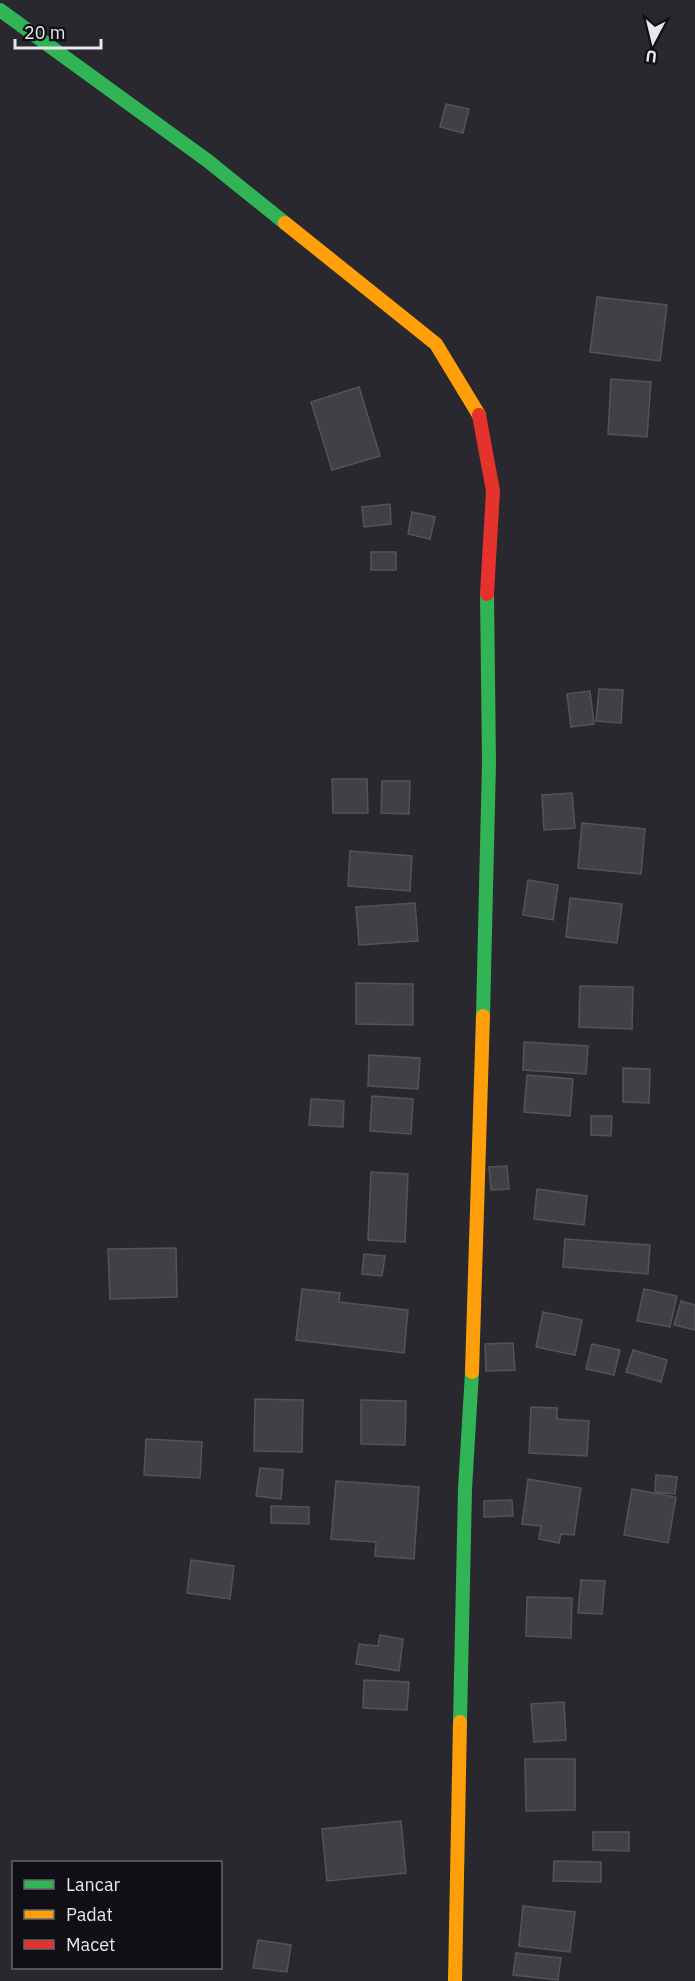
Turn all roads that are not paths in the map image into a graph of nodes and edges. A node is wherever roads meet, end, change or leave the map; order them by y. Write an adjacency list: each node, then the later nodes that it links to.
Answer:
1 (0, 10): 2 (street)
2 (455, 1981)

